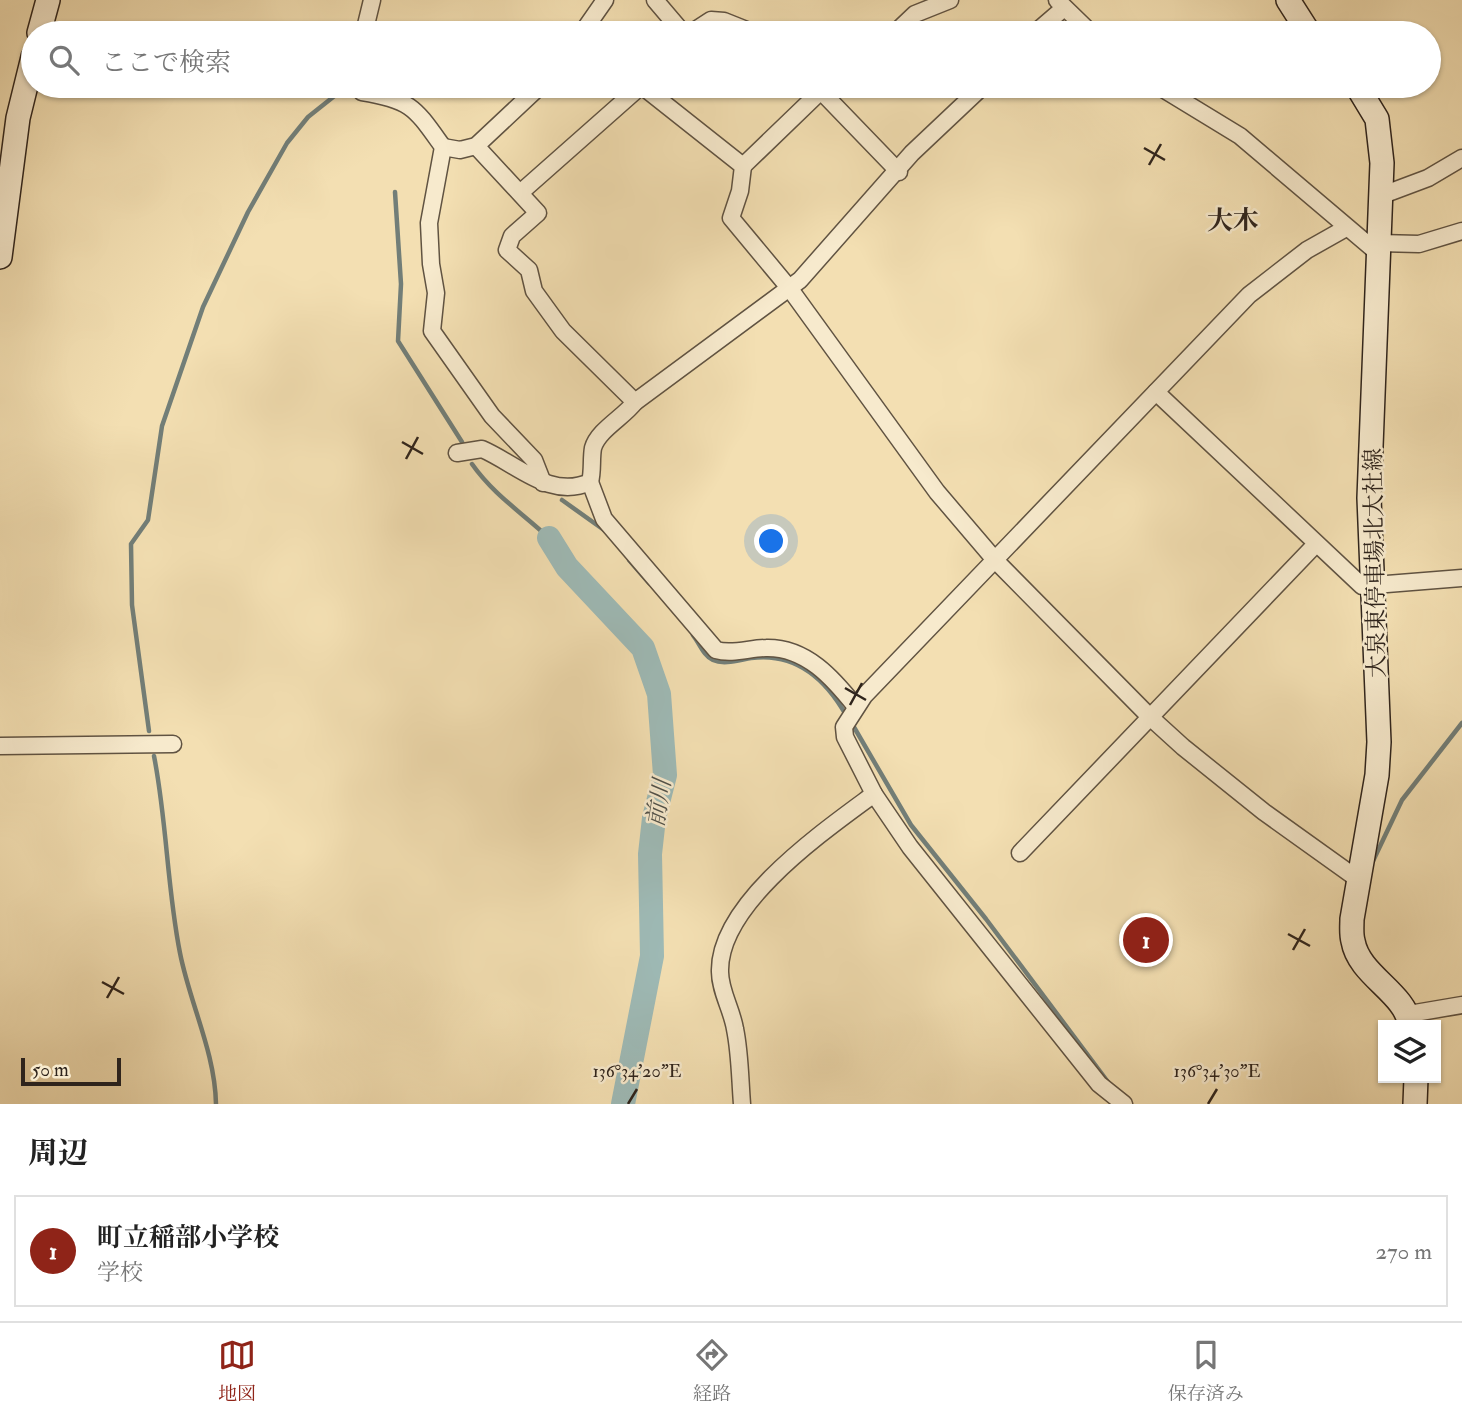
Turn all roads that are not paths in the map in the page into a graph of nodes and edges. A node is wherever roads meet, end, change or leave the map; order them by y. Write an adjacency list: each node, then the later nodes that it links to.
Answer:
1 (48, 0): 9 (main road)
2 (372, 0): 10 (street)
3 (605, 0): 11 (street)
4 (655, 0): 12 (street)
5 (950, 0): 8 (street)
6 (1288, 0): 16 (main road)
7 (1061, 4): 14 (street); 15 (street)
8 (916, 6): 13 (street)
9 (42, 21)
10 (367, 21)
11 (590, 21)
12 (673, 21)
13 (904, 21)
14 (1046, 21)
15 (1079, 21)
16 (1301, 21)
17 (23, 98): 37 (main road)
18 (392, 98): 28 (street)
19 (527, 98): 27 (street)
20 (628, 98): 32 (street)
21 (657, 98): 30 (street)
22 (810, 98): 30 (street)
23 (831, 98): 31 (street)
24 (970, 98): 31 (street)
25 (1178, 98): 34 (street)
26 (1365, 98): 33 (main road, 大泉東停車場北大社線)
27 (476, 146): 28 (street); 32 (street)
28 (443, 147): 43 (street)
29 (1462, 158): 33 (street)
30 (743, 166): 38 (street)
31 (899, 172): 38 (street)
32 (520, 193): 40 (street)
33 (1380, 196): 36 (main road, 大泉東停車場北大社線)
34 (1346, 228): 36 (street); 39 (street)
35 (1462, 231): 36 (street)
36 (1379, 248): 47 (main road, 大泉東停車場北大社線)
37 (0, 257)
38 (790, 289): 40 (street); 45 (street)
39 (1156, 392): 44 (street); 45 (street)
40 (635, 402): 42 (street)
41 (457, 453): 43 (street)
42 (590, 482): 43 (street); 48 (street)
43 (543, 483)
44 (1316, 544): 47 (street); 49 (street)
45 (995, 560): 48 (street); 49 (street)
46 (1462, 578): 47 (street)
47 (1372, 586): 54 (main road, 大泉東停車場北大社線)
48 (851, 716): 52 (street)
49 (1150, 718): 53 (street); 54 (street)
50 (173, 744): 51 (street)
51 (0, 746)
52 (874, 794): 58 (street); 59 (street)
53 (1020, 853)
54 (1359, 880): 56 (main road, 大泉東停車場北大社線)
55 (1462, 1004): 56 (street)
56 (1410, 1020)
57 (1416, 1083): 60 (main road)
58 (743, 1104)
59 (1124, 1104)
60 (1415, 1104)

